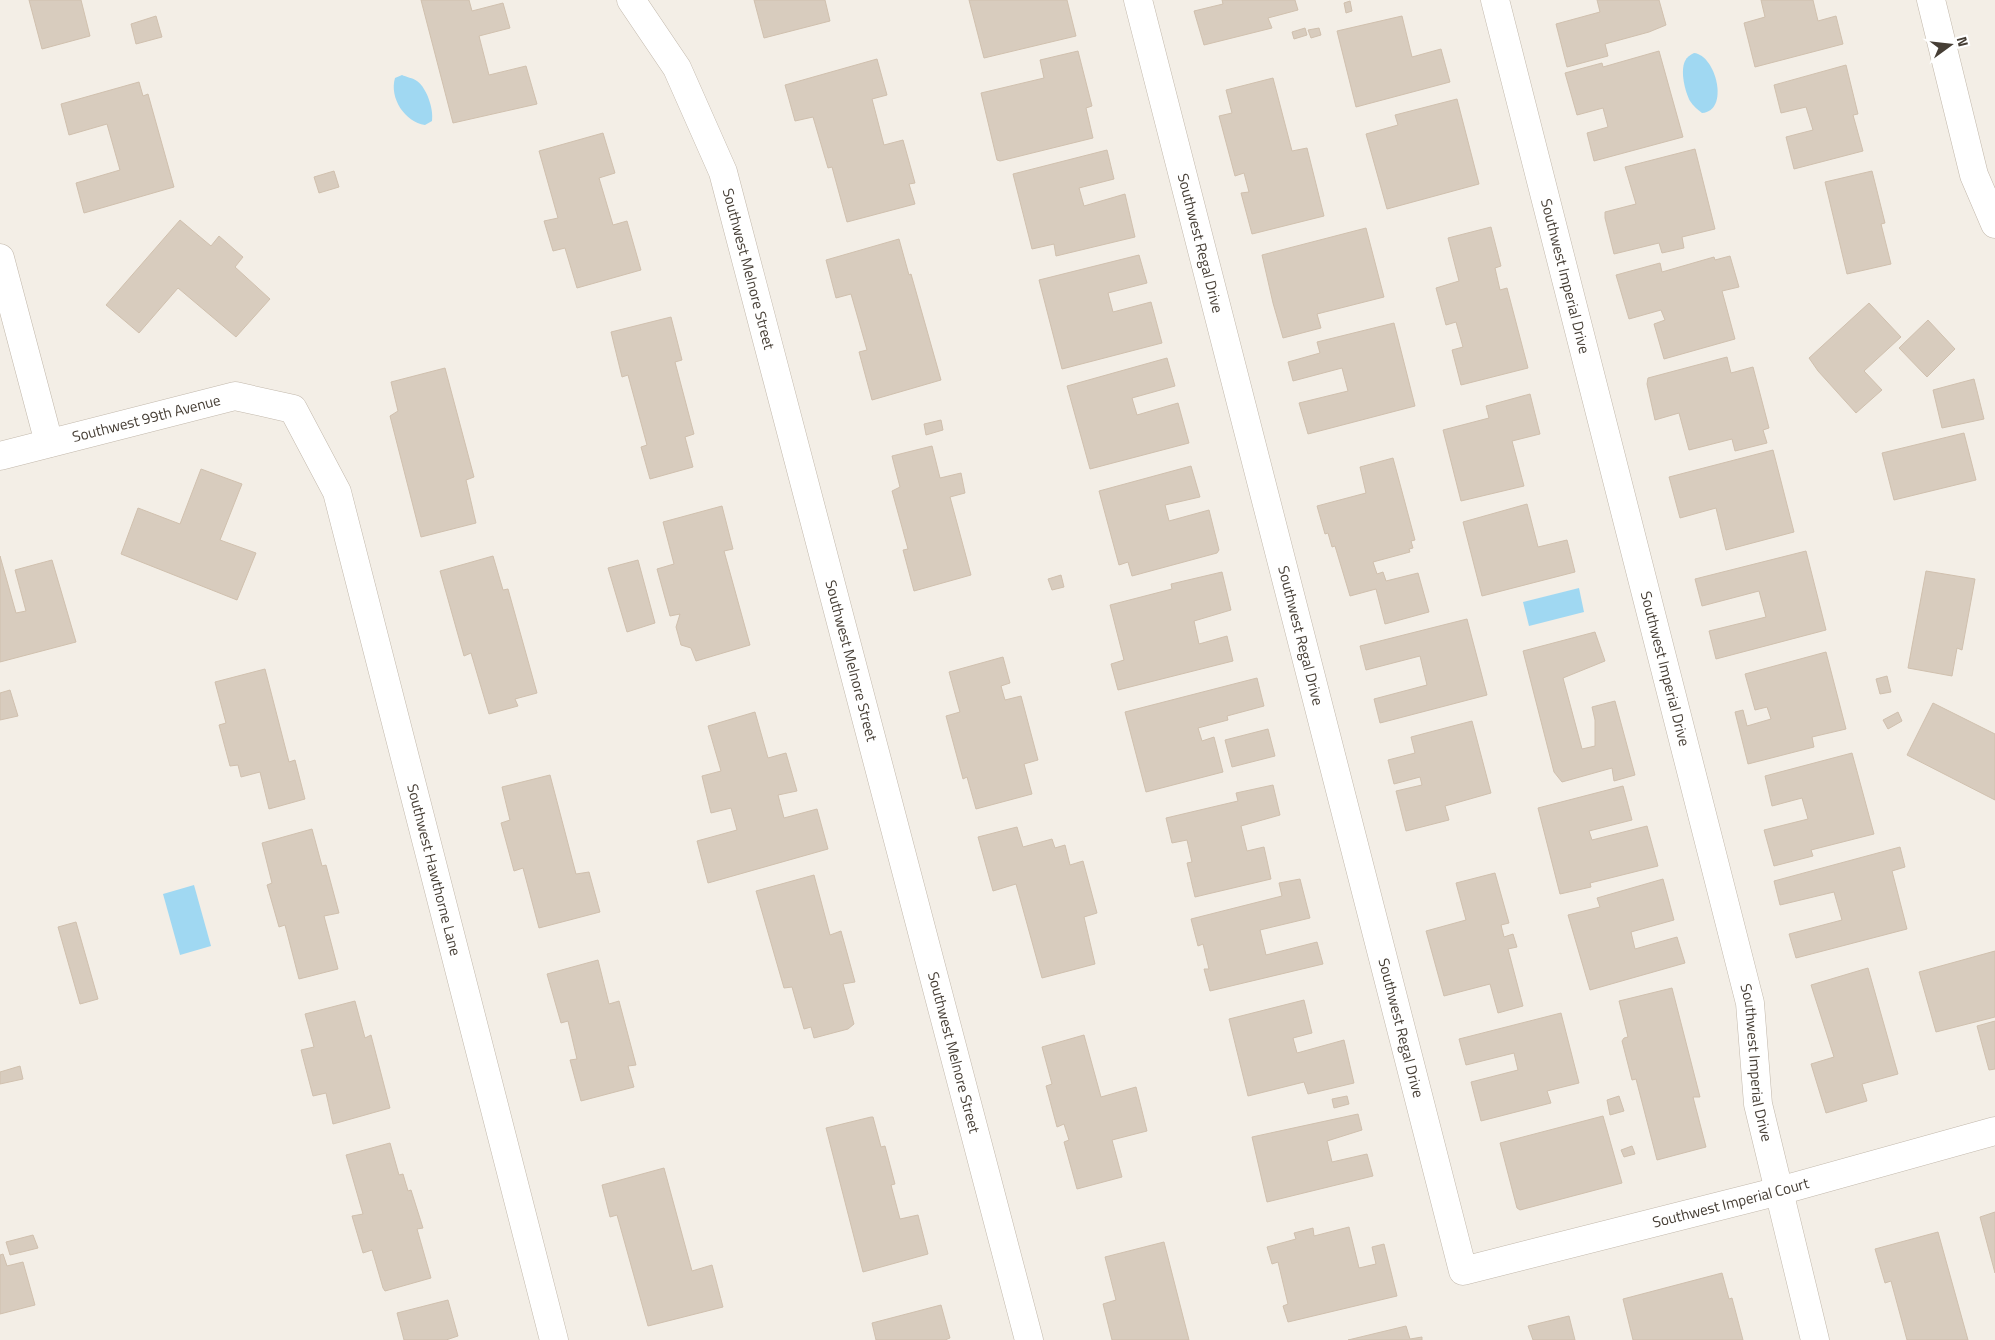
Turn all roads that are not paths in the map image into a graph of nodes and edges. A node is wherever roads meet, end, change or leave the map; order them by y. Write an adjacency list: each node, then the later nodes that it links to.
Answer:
1 (631, 0): 14 (street, Southwest Melnore Street)
2 (1138, 0): 12 (street, Southwest Regal Drive)
3 (1495, 0): 11 (street, Southwest Imperial Drive)
4 (1931, 0): 5 (street)
5 (1995, 224)
6 (0, 258): 8 (street)
7 (292, 409): 8 (street, Southwest 99th Avenue); 13 (street, Southwest Hawthorne Lane)
8 (49, 443): 9 (street, Southwest 99th Avenue)
9 (0, 456)
10 (1995, 1131): 11 (street, Southwest Imperial Court)
11 (1779, 1191): 12 (street, Southwest Imperial Court); 15 (street, Southwest Imperial Drive)
12 (1463, 1271)
13 (554, 1340)
14 (1029, 1340)
15 (1815, 1340)

